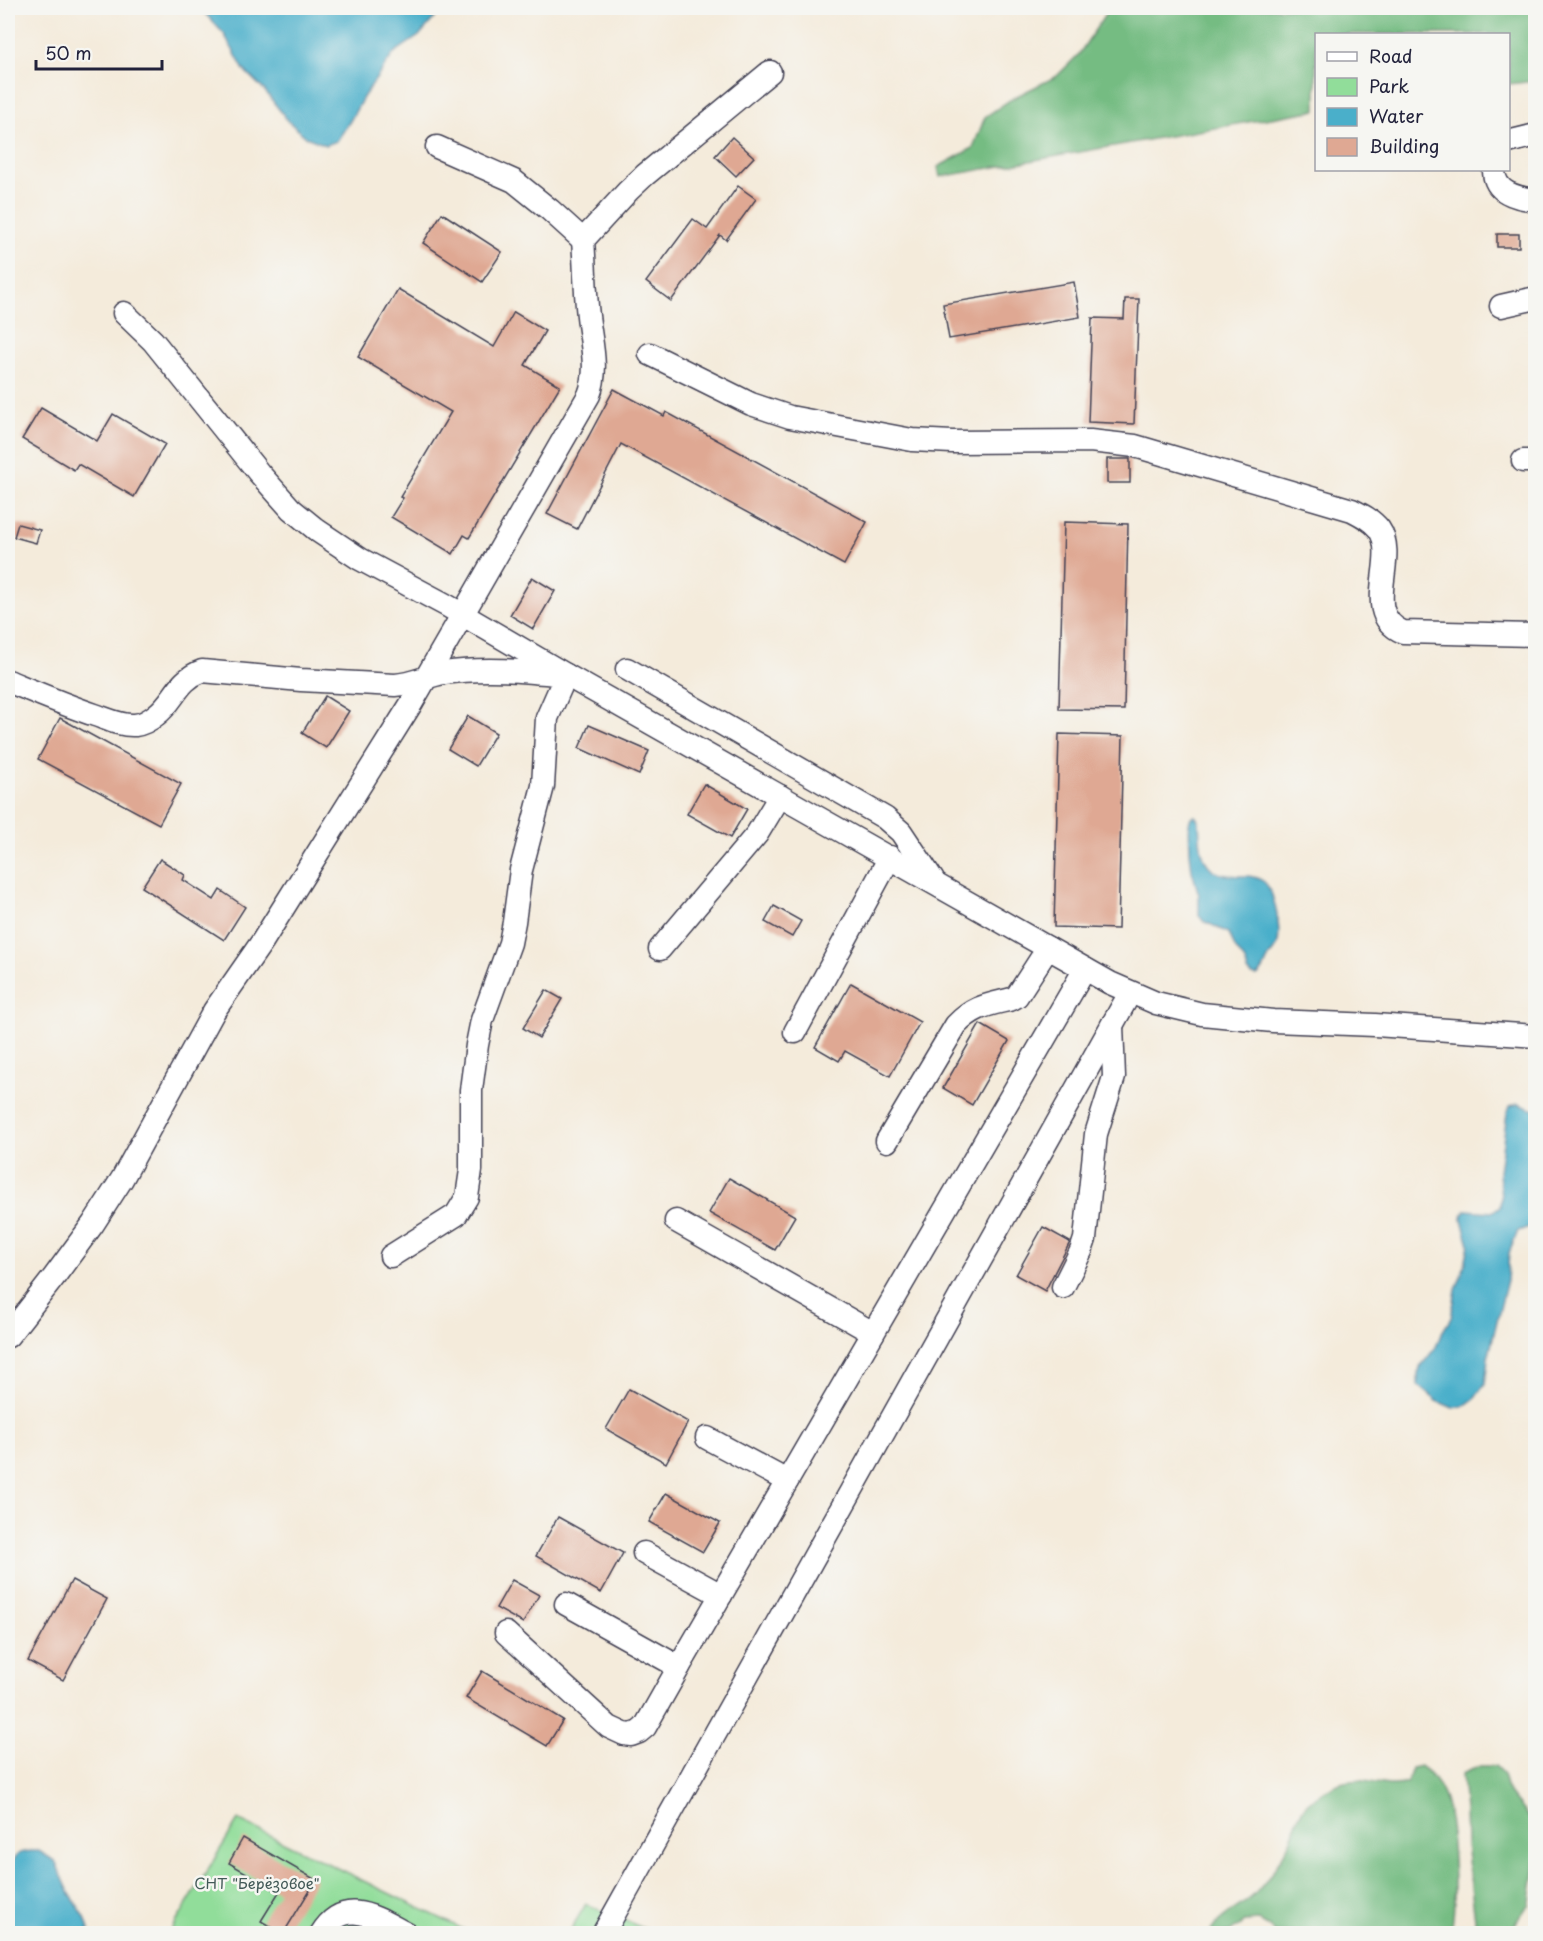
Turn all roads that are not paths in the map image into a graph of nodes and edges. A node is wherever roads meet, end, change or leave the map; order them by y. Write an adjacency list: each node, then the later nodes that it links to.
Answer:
1 (770, 72): 7 (street)
2 (1536, 135): 3 (street)
3 (1510, 142)
4 (437, 147): 7 (street)
5 (1494, 171): 6 (street)
6 (1536, 200)
7 (584, 240): 12 (street)
8 (1536, 298): 9 (street)
9 (1502, 306)
10 (124, 313): 12 (street)
11 (650, 354): 13 (street)
12 (462, 614): 15 (street); 16 (street)
13 (1536, 635)
14 (627, 669): 20 (street)
15 (566, 675): 16 (street); 18 (street); 30 (street)
16 (425, 677): 17 (street); 33 (street)
17 (8, 681)
18 (780, 795): 19 (street); 22 (street)
19 (890, 857): 20 (street); 26 (street)
20 (936, 884): 21 (street)
21 (1048, 948): 23 (street); 28 (street)
22 (660, 949)
23 (1084, 969): 24 (street); 32 (street)
24 (1130, 993): 25 (street); 27 (street)
25 (1112, 1025): 31 (street); 43 (street)
26 (795, 1032)
27 (1536, 1036)
28 (887, 1141)
29 (676, 1221): 32 (street)
30 (391, 1256)
31 (1063, 1287)
32 (873, 1333): 35 (street)
33 (8, 1336)
34 (707, 1438): 35 (street)
35 (787, 1481): 37 (street)
36 (644, 1554): 37 (street)
37 (721, 1595): 40 (street)
38 (566, 1604): 40 (street)
39 (506, 1633): 40 (street)
40 (679, 1667)
41 (321, 1934): 42 (street)
42 (406, 1934)
43 (603, 1934)

